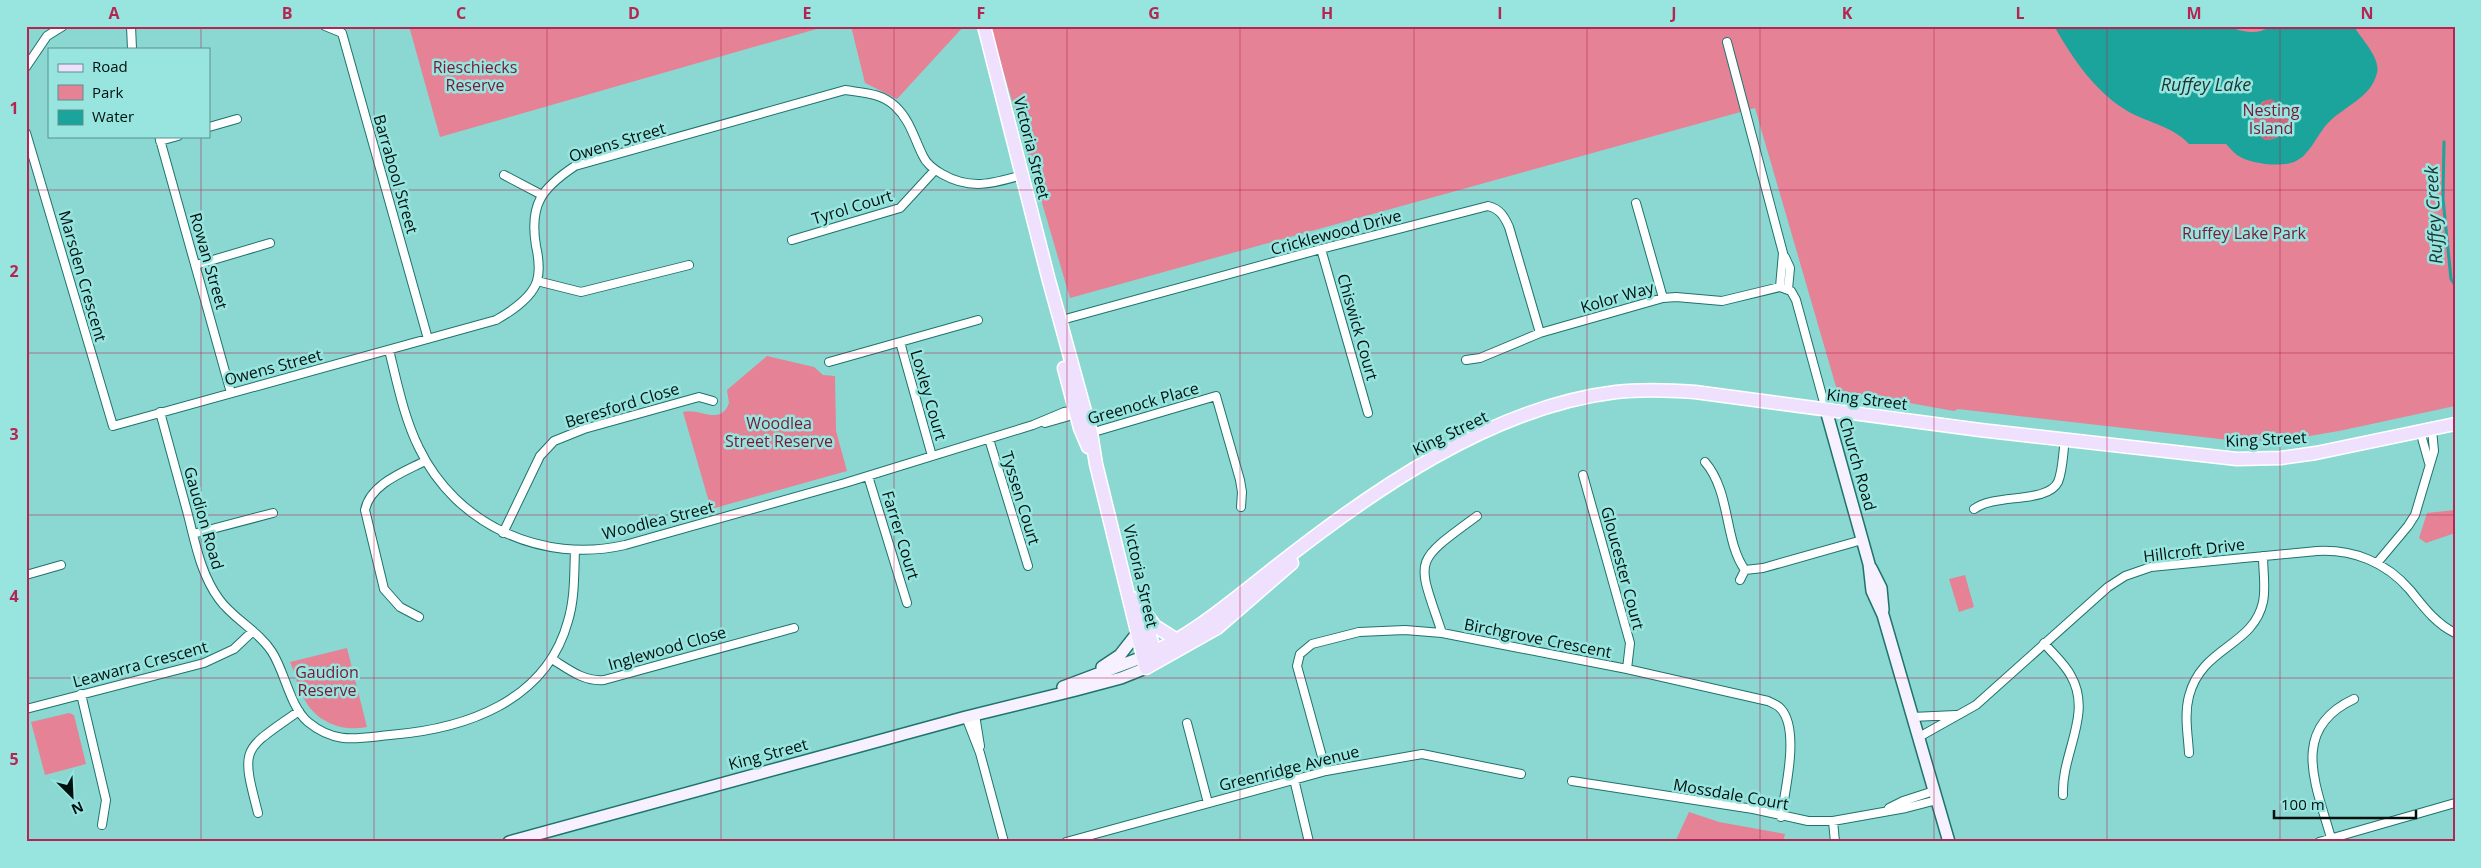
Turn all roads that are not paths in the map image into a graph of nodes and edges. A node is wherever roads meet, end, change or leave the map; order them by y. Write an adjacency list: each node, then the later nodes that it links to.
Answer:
1 (63, 26): 7 (street)
2 (131, 26): 6 (street)
3 (326, 26): 28 (street, Barrabool Street)
4 (984, 26): 14 (main road, Victoria Street)
5 (1726, 42): 23 (street)
6 (132, 48)
7 (26, 67)
8 (237, 119): 9 (street)
9 (210, 127)
10 (26, 133): 40 (street, Marsden Crescent)
11 (160, 139): 20 (street, Rowan Street)
12 (935, 170): 14 (street, Owens Street); 15 (street, Owens Street); 17 (street, Tyrol Court)
13 (504, 175): 15 (street)
14 (1022, 175): 26 (main road, Victoria Street)
15 (542, 195): 22 (street, Owens Street)
16 (1636, 204): 24 (street)
17 (792, 240)
18 (270, 242): 20 (street)
19 (1321, 249): 26 (street, Cricklewood Drive); 27 (street, Cricklewood Drive); 38 (street, Chiswick Court)
20 (196, 265): 33 (street, Rowan Street)
21 (689, 265): 22 (street)
22 (537, 281): 28 (street, Owens Street)
23 (1784, 288): 24 (street, Kolor Way); 35 (street, Church Road)
24 (1664, 298): 27 (street, Kolor Way)
25 (978, 320): 29 (street, Loxley Court)
26 (1057, 321): 37 (main road, Victoria Street)
27 (1540, 333): 31 (street, Kolor Way)
28 (428, 339): 30 (street, Owens Street)
29 (900, 342): 32 (street, Loxley Court); 45 (street, Loxley Court)
30 (388, 350): 33 (street, Owens Street); 46 (street, Woodlea Street)
31 (1466, 360)
32 (829, 362)
33 (231, 393): 36 (street, Owens Street)
34 (713, 402): 56 (street, Beresford Close)
35 (1826, 410): 44 (main road, King Street); 58 (main road, Church Road); 59 (main road, King Street)
36 (160, 412): 40 (street, Owens Street); 57 (street, Gaudion Road)
37 (1078, 412): 42 (main road, Victoria Street); 43 (street, Woodlea Street)
38 (1368, 413)
39 (2455, 424): 41 (main road, King Street)
40 (113, 426)
41 (2426, 430): 44 (main road, King Street); 48 (street); 48 (street)
42 (1087, 434): 51 (main road, Victoria Street); 52 (street, Greenock Place)
43 (989, 439): 45 (street, Woodlea Street); 64 (street, Tyssen Court)
44 (2064, 439): 53 (street)
45 (932, 456): 50 (street, Woodlea Street)
46 (425, 460): 56 (street, Woodlea Street); 70 (street)
47 (1705, 462): 65 (street)
48 (2429, 463): 62 (street)
49 (1583, 475): 80 (street, Gloucester Court)
50 (868, 476): 60 (street, Woodlea Street); 68 (street, Farrer Court)
51 (1104, 492): 69 (main road, Victoria Street); 73 (main road, Victoria Street)
52 (1242, 507)
53 (1974, 509)
54 (272, 513): 57 (street)
55 (1477, 516): 74 (street)
56 (504, 533): 60 (street, Woodlea Street)
57 (193, 534): 72 (street, Gaudion Road)
58 (1862, 540): 65 (street); 89 (main road, Church Road)
59 (1310, 542): 76 (main road, King Street); 79 (main road, King Street)
60 (575, 550): 78 (street, Gaudion Road)
61 (2263, 556): 62 (street, Hillcroft Drive); 77 (street, Hillcroft Drive); 92 (street)
62 (2377, 563): 75 (street, Hillcroft Drive)
63 (61, 565): 66 (street)
64 (1028, 566)
65 (1745, 570): 67 (street)
66 (26, 575)
67 (1740, 580)
68 (907, 603)
69 (1141, 608): 76 (main road); 79 (main road, Victoria Street)
70 (420, 617)
71 (794, 628): 78 (street, Inglewood Close)
72 (253, 631): 82 (street, Leawarra Crescent); 86 (street, Gaudion Road)
73 (1138, 632): 79 (main road, Victoria Street); 81 (main road)
74 (1442, 633): 80 (street, Birchgrove Crescent); 93 (street, Birchgrove Crescent)
75 (2455, 633)
76 (1177, 640): 79 (main road, King Street)
77 (2044, 643): 87 (street, Hillcroft Drive); 97 (street)
78 (552, 658): 86 (street, Gaudion Road)
79 (1151, 660): 81 (main road, King Street); 83 (main road, King Street)
80 (1628, 669): 102 (street, Birchgrove Crescent)
81 (1065, 686): 83 (main road, King Street)
82 (81, 694): 85 (street, Leawarra Crescent); 104 (street)
83 (1037, 698): 88 (main road, King Street)
84 (2354, 699): 105 (street)
85 (26, 709)
86 (299, 711): 101 (street)
87 (1958, 715): 89 (street, Hillcroft Drive); 91 (street, Hillcroft Drive)
88 (971, 716): 106 (main road, King Street); 107 (street)
89 (1912, 717): 91 (main road, Church Road)
90 (1187, 723): 99 (street)
91 (1919, 737): 98 (main road, Church Road)
92 (2189, 753)
93 (1326, 771): 94 (street, Greenridge Avenue); 95 (street, Greenridge Avenue)
94 (1521, 774)
95 (1294, 779): 99 (street, Greenridge Avenue); 109 (street)
96 (1572, 781): 102 (street, Mossdale Court)
97 (2063, 795)
98 (1936, 796): 103 (street, Mossdale Court); 111 (main road, Church Road)
99 (1208, 803): 108 (street, Greenridge Avenue)
100 (2455, 803): 105 (street)
101 (258, 813)
102 (1781, 817): 103 (street, Mossdale Court)
103 (1833, 821): 110 (street)
104 (102, 825)
105 (2331, 838): 112 (street)
106 (509, 842)
107 (1004, 842)
108 (1066, 842)
109 (1309, 842)
110 (1835, 842)
111 (1949, 842)
112 (2319, 842)

